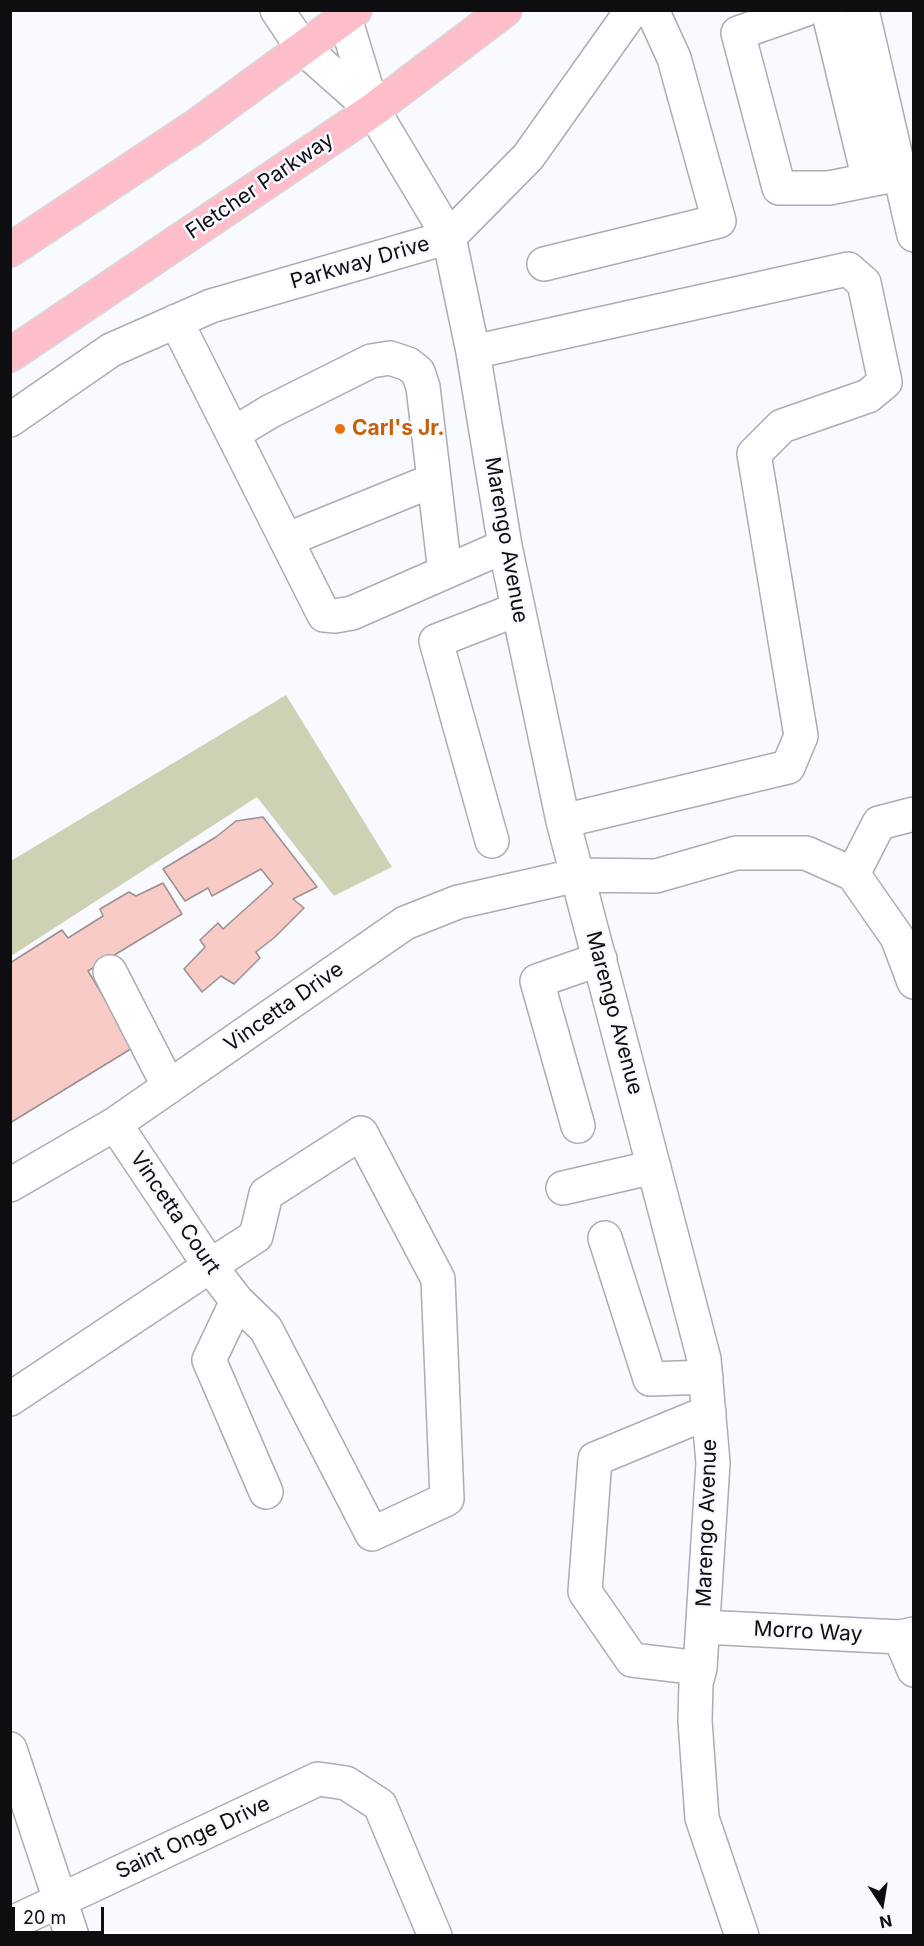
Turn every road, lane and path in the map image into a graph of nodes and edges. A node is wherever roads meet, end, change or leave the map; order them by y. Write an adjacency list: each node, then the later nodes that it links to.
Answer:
1 (277, 10): 9 (street, Marengo Avenue)
2 (505, 10): 10 (main road, Fletcher Parkway)
3 (634, 10): 13 (street, Parkway Drive)
4 (652, 10): 15 (street)
5 (804, 10): 11 (street)
6 (828, 10): 11 (street)
7 (862, 10): 11 (street)
8 (347, 13): 9 (main road); 10 (street, Marengo Avenue)
9 (302, 47): 10 (street, Marengo Avenue); 14 (main road)
10 (373, 110): 13 (street, Marengo Avenue); 18 (main road, Fletcher Parkway)
11 (884, 177): 12 (street)
12 (914, 235)
13 (449, 237): 16 (street, Parkway Drive); 17 (street, Marengo Avenue)
14 (10, 250)
15 (544, 264)
16 (176, 321): 19 (street, Parkway Drive); 20 (street)
17 (474, 352): 23 (street, Marengo Avenue); 27 (street)
18 (10, 356)
19 (10, 420)
20 (233, 434): 21 (street); 22 (street)
21 (434, 480): 22 (street); 24 (street)
22 (286, 540): 24 (street)
23 (505, 546): 24 (street); 25 (street, Marengo Avenue)
24 (445, 572)
25 (518, 609): 27 (street, Marengo Avenue); 28 (street)
26 (914, 814): 30 (street)
27 (563, 820): 29 (street, Marengo Avenue)
28 (492, 841)
29 (578, 874): 30 (street, Vincetta Drive); 31 (street, Marengo Avenue); 34 (street, Vincetta Drive)
30 (853, 874): 33 (street)
31 (600, 959): 36 (street); 37 (street, Marengo Avenue)
32 (111, 972): 34 (street)
33 (914, 982)
34 (169, 1087): 35 (street, Vincetta Drive)
35 (115, 1124): 38 (street, Vincetta Drive); 41 (street, Vincetta Court)
36 (578, 1126)
37 (654, 1167): 39 (street); 43 (street, Marengo Avenue)
38 (10, 1185)
39 (563, 1188)
40 (605, 1238): 43 (street)
41 (210, 1266): 42 (street, Vincetta Court); 42 (street, Vincetta Court); 44 (street)
42 (237, 1301): 46 (street)
43 (706, 1377): 45 (street, Marengo Avenue)
44 (10, 1399)
45 (709, 1412): 47 (street, Marengo Avenue); 49 (street)
46 (266, 1492)
47 (703, 1626): 48 (street, Morro Way); 49 (street, Marengo Avenue)
48 (907, 1636): 50 (street)
49 (700, 1668): 56 (street, Marengo Avenue)
50 (914, 1670)
51 (10, 1749): 52 (street)
52 (61, 1900): 53 (street, Saint Onge Drive); 54 (street); 55 (street, Saint Onge Drive)
53 (10, 1924)
54 (72, 1935)
55 (435, 1935)
56 (742, 1935)

